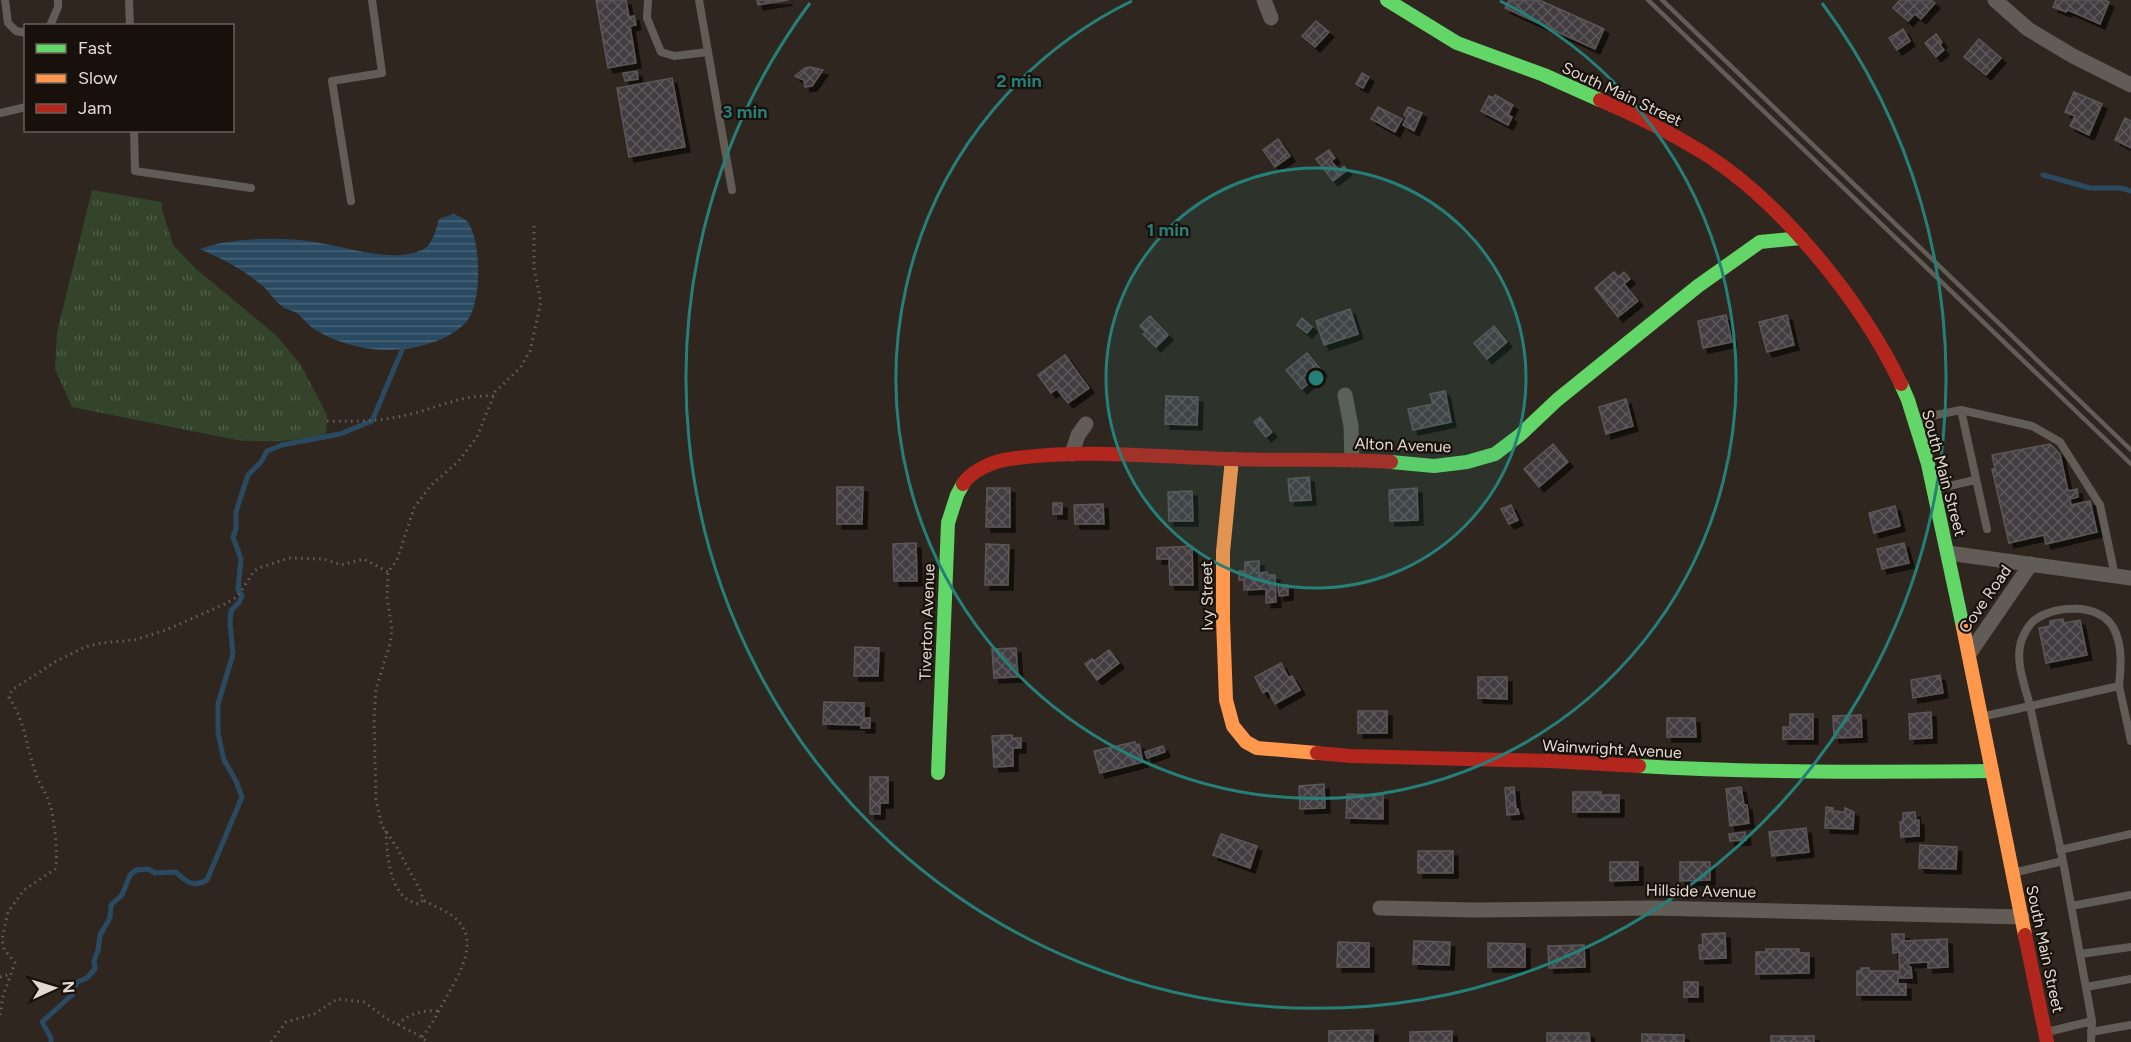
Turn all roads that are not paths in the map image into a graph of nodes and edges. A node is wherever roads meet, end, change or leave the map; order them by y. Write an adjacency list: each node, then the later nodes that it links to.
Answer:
1 (5, 0): 13 (lane)
2 (58, 0): 11 (lane)
3 (129, 0): 12 (lane)
4 (372, 0): 21 (lane)
5 (648, 0): 14 (lane)
6 (699, 0): 14 (lane)
7 (1264, 0): 10 (street)
8 (1995, 0): 15 (street)
9 (1396, 2): 22 (street, South Main Street)
10 (1271, 18)
11 (51, 24)
12 (130, 24)
13 (24, 32)
14 (708, 52): 20 (lane)
15 (2131, 85)
16 (24, 107): 17 (lane)
17 (0, 113)
18 (134, 132): 19 (lane)
19 (251, 188)
20 (732, 190)
21 (351, 201)
22 (1801, 238): 25 (street, South Main Street); 29 (street, Alton Avenue)
23 (1346, 395): 29 (street)
24 (1961, 410): 25 (lane); 31 (lane); 36 (lane)
25 (1914, 419): 32 (street, South Main Street)
26 (1086, 423): 27 (street)
27 (1072, 454): 28 (street, Alton Avenue); 30 (street, Alton Avenue)
28 (1232, 459): 29 (street, Alton Avenue); 42 (street, Ivy Street)
29 (1352, 460)
30 (968, 476): 45 (street, Tiverton Avenue)
31 (1975, 480): 32 (lane); 33 (lane)
32 (1934, 489): 34 (street, South Main Street)
33 (1987, 529)
34 (1948, 553): 35 (street, Cove Road); 38 (street, South Main Street)
35 (2031, 564): 36 (street, Cove Road); 38 (street, Cove Road)
36 (2115, 576): 37 (street, Cove Road)
37 (2131, 578)
38 (1969, 654): 41 (street, South Main Street)
39 (2119, 686): 40 (lane); 40 (lane); 43 (lane)
40 (2030, 706): 41 (lane); 47 (lane)
41 (1981, 717): 44 (street, South Main Street)
42 (1237, 732): 44 (street, Wainwright Avenue)
43 (2131, 741)
44 (1992, 771): 49 (street, South Main Street)
45 (938, 773)
46 (2131, 834): 47 (lane)
47 (2060, 850): 48 (lane)
48 (2063, 861): 49 (lane); 51 (lane)
49 (2013, 873): 53 (street, South Main Street)
50 (2131, 895): 51 (lane)
51 (2071, 906): 55 (lane)
52 (1380, 908): 53 (street, Hillside Avenue)
53 (2022, 917): 61 (street, South Main Street)
54 (2131, 947): 55 (lane)
55 (2080, 954): 57 (lane)
56 (2131, 979): 57 (lane)
57 (2086, 987): 58 (lane)
58 (2092, 1021): 60 (lane); 61 (lane)
59 (2131, 1025): 60 (lane)
60 (2091, 1032): 62 (lane)
61 (2046, 1037)
62 (2091, 1042)

